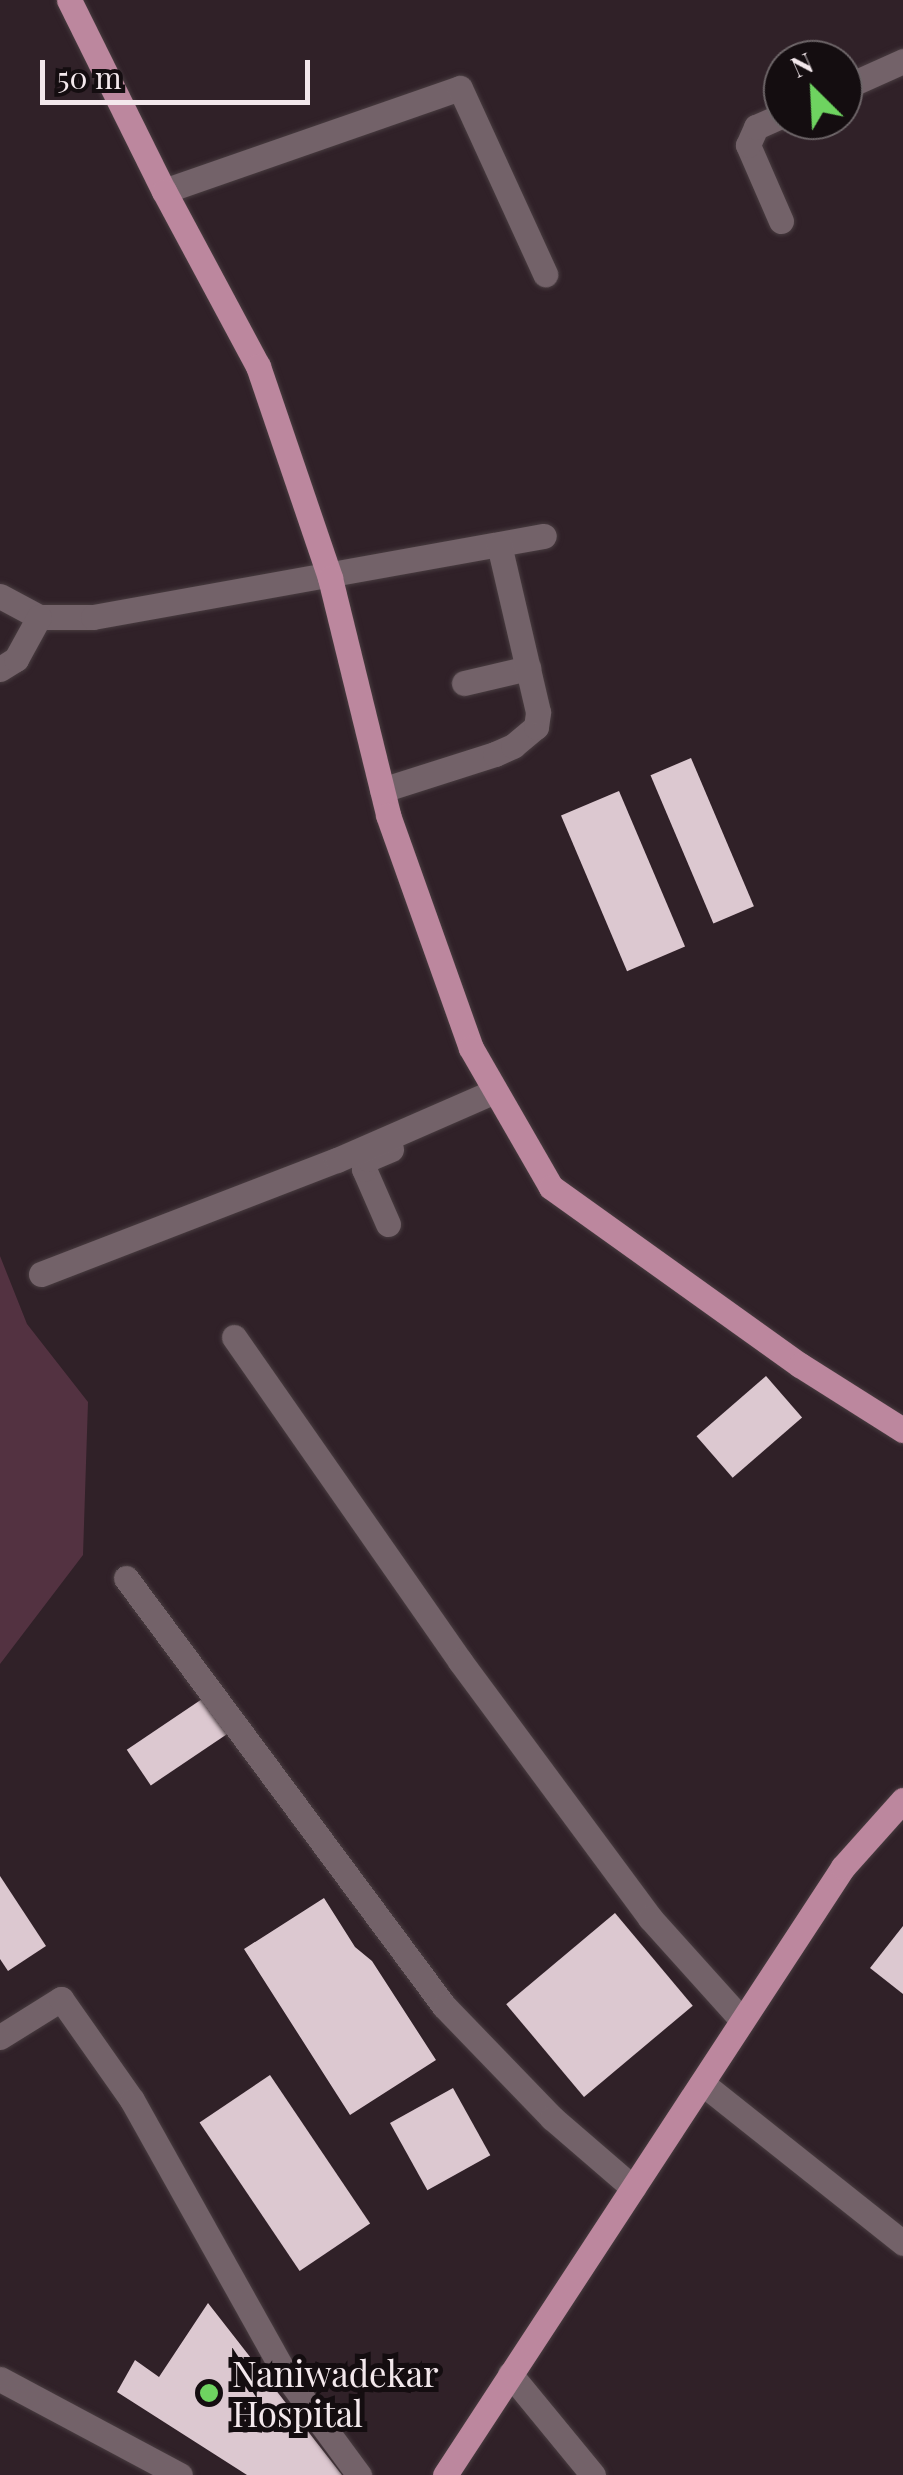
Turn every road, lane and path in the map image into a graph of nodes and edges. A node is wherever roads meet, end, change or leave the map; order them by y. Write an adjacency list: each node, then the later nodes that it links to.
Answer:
1 (69, 0): 5 (main road)
2 (903, 61): 3 (street)
3 (863, 79)
4 (763, 124): 6 (street)
5 (164, 191): 7 (street); 10 (main road)
6 (780, 221)
7 (545, 274)
8 (544, 536): 9 (street)
9 (499, 544): 10 (street); 13 (street)
10 (330, 578): 12 (street); 16 (main road)
11 (0, 596): 12 (street)
12 (40, 617): 14 (street)
13 (528, 668): 15 (street); 16 (street)
14 (0, 670)
15 (464, 683)
16 (382, 790): 17 (main road)
17 (498, 1096): 18 (street); 19 (street); 21 (main road)
18 (388, 1224)
19 (42, 1274)
20 (234, 1337): 24 (street)
21 (903, 1430)
22 (126, 1578): 27 (street)
23 (903, 1800): 24 (main road)
24 (742, 2020): 26 (main road)
25 (0, 2036): 32 (street)
26 (702, 2083): 27 (main road); 28 (street)
27 (633, 2188): 29 (main road)
28 (903, 2242)
29 (510, 2374): 33 (main road); 34 (street)
30 (0, 2379): 31 (street)
31 (180, 2475)
32 (359, 2475)
33 (444, 2475)
34 (593, 2475)

